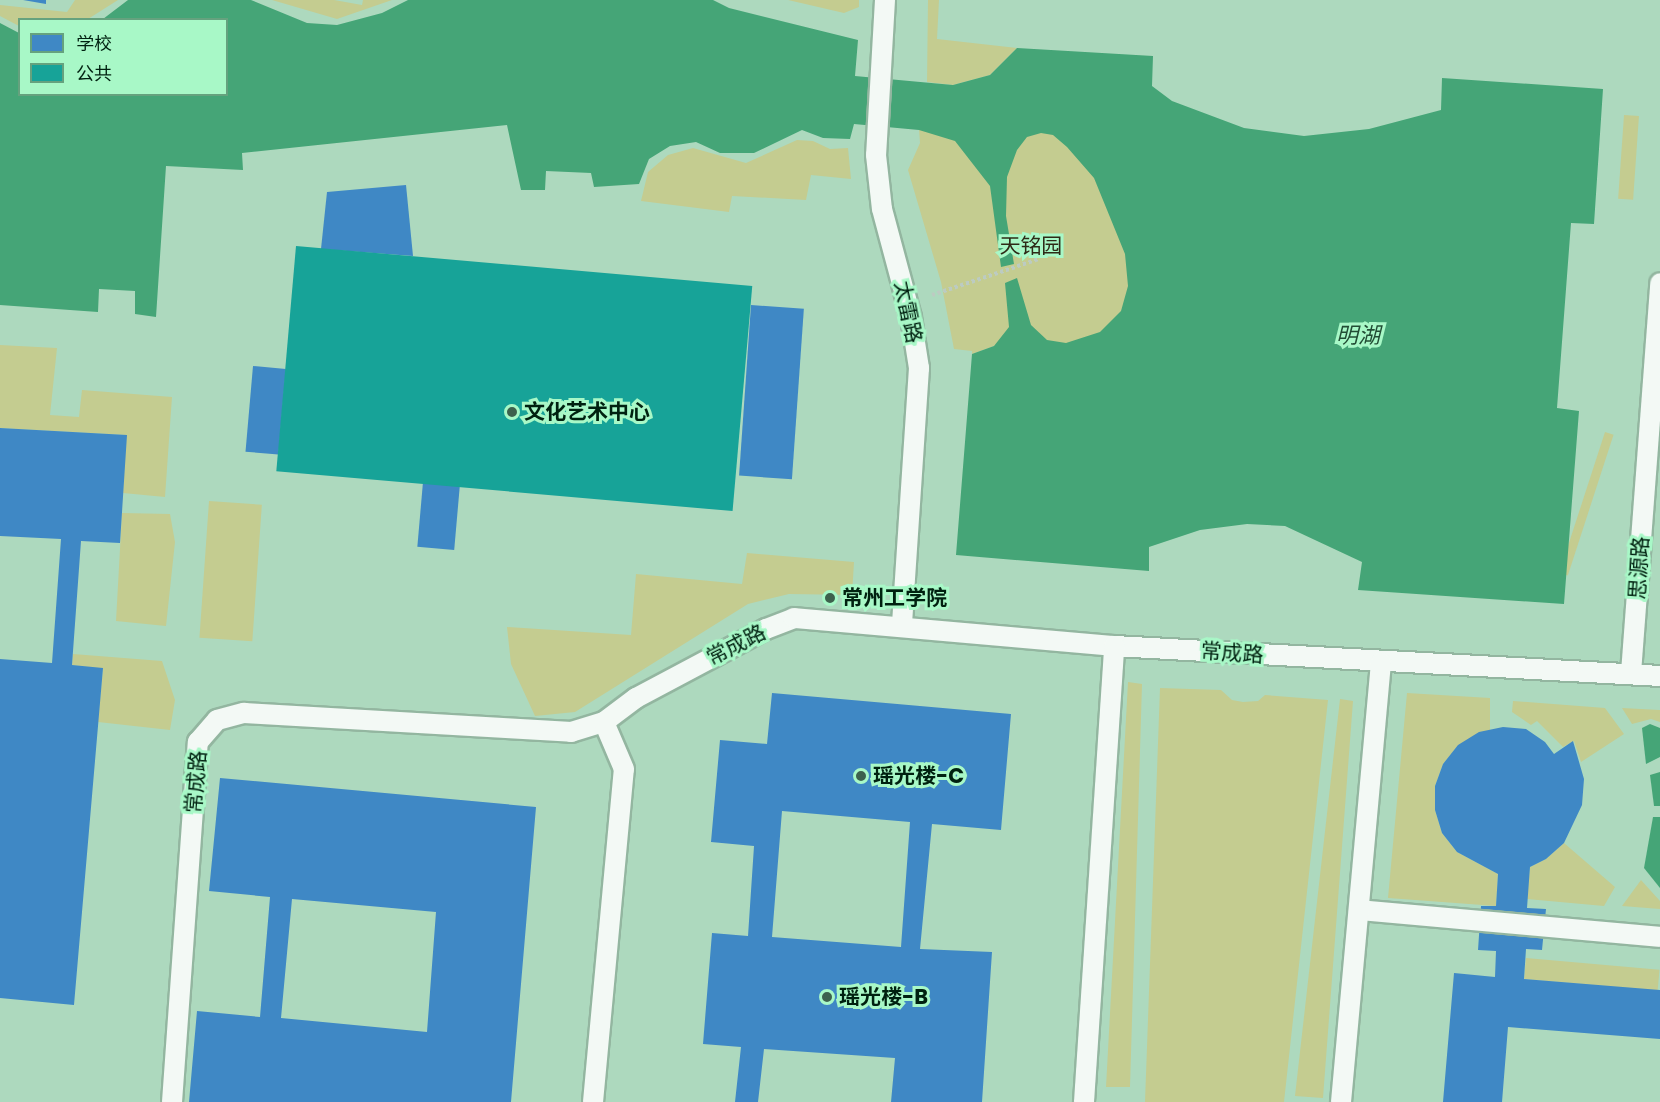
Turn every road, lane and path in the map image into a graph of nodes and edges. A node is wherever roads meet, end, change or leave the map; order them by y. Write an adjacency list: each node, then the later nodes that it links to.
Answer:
1 (885, 10): 4 (lane, 太雷路)
2 (1039, 259): 4 (path)
3 (1660, 283): 8 (lane, 思源路)
4 (908, 303): 5 (lane, 太雷路)
5 (902, 625): 6 (lane, 常成路); 10 (lane, 常成路)
6 (1114, 646): 7 (lane, 常成路); 15 (lane)
7 (1381, 663): 8 (lane, 常成路); 11 (lane)
8 (1630, 673): 9 (lane, 常成路)
9 (1660, 676)
10 (604, 722): 13 (lane, 常成路); 14 (lane)
11 (1359, 910): 12 (lane); 16 (lane)
12 (1660, 937)
13 (172, 1102)
14 (593, 1102)
15 (1084, 1102)
16 (1341, 1102)

